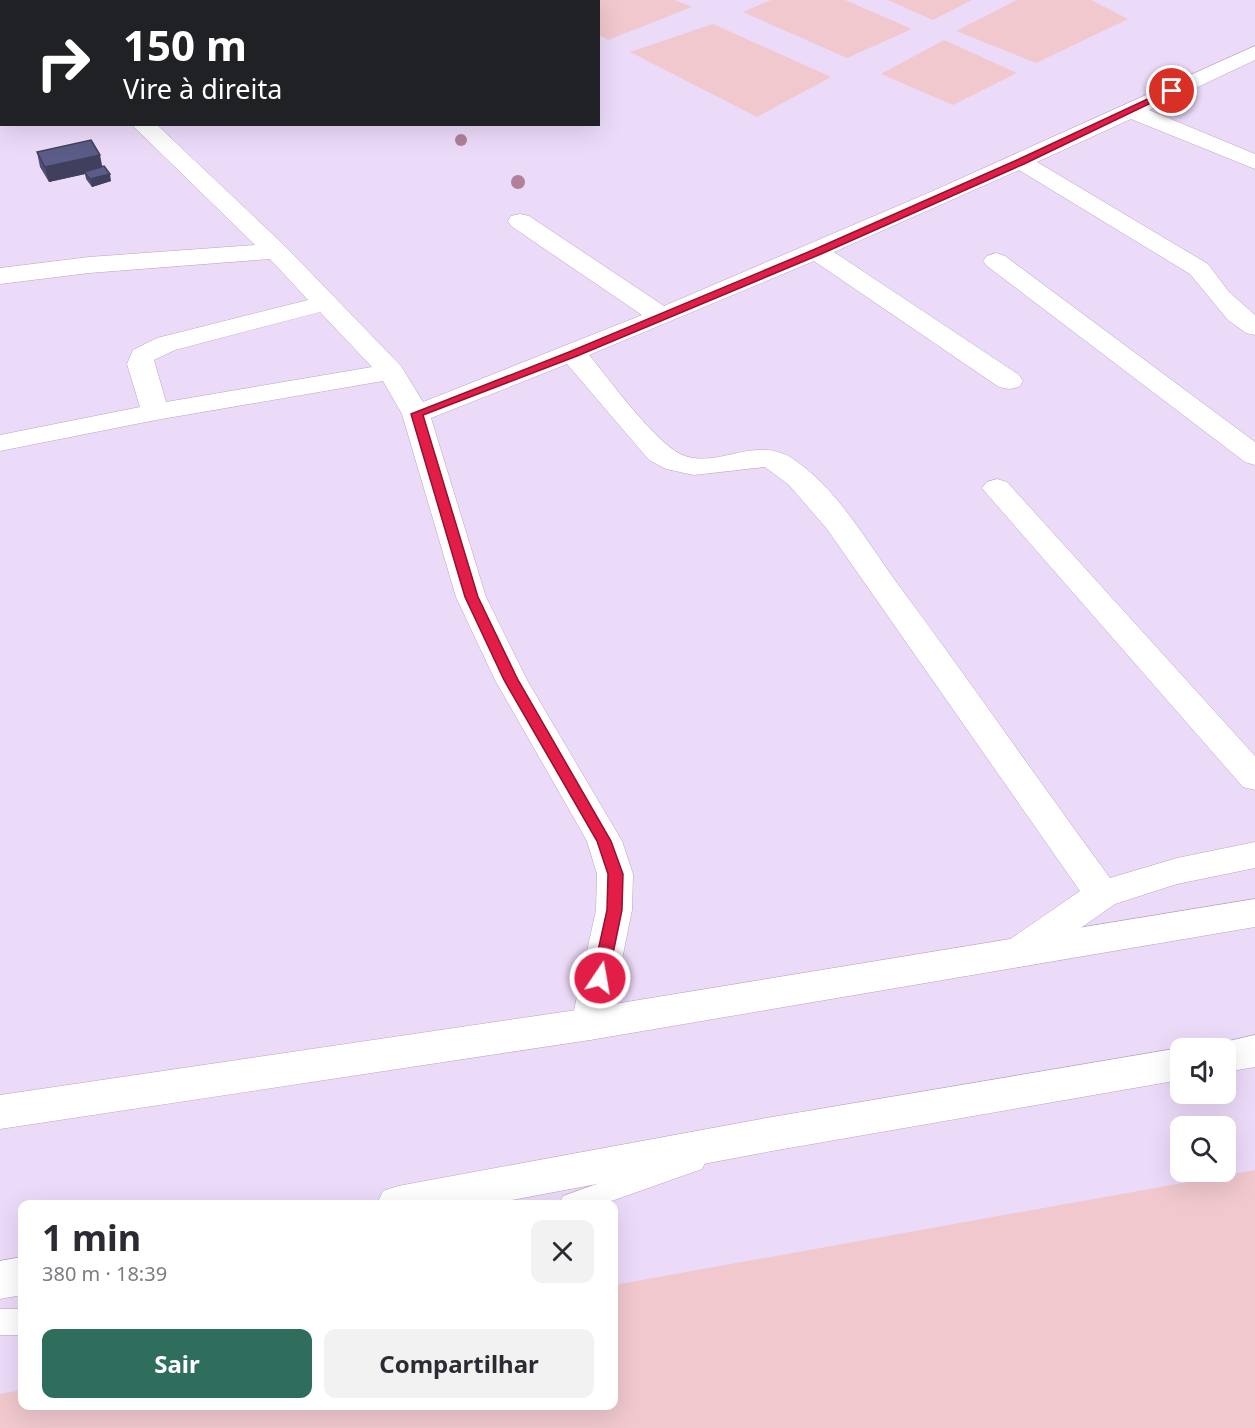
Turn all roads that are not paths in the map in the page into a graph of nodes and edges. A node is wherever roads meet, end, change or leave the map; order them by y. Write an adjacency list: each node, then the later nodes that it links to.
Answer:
1 (1248, 61): 2 (street)
2 (1131, 111): 4 (street); 5 (street)
3 (144, 126): 7 (street)
4 (1021, 162): 8 (street); 13 (street)
5 (1255, 162)
6 (520, 221): 12 (street)
7 (276, 250): 10 (street); 11 (street)
8 (817, 252): 12 (street); 16 (street)
9 (996, 261): 20 (street)
10 (0, 276)
11 (325, 303): 15 (street); 17 (street)
12 (663, 317): 14 (street)
13 (1255, 327)
14 (573, 354): 18 (street); 24 (street)
15 (391, 372): 17 (street); 18 (street)
16 (1009, 381)
17 (156, 412): 19 (street)
18 (416, 414): 27 (street)
19 (0, 443)
20 (1255, 456)
21 (997, 488): 22 (street)
22 (1255, 778)
23 (1255, 855): 24 (street)
24 (1102, 894): 26 (street)
25 (1255, 914): 26 (street)
26 (1019, 952): 27 (street)
27 (590, 1024): 31 (street)
28 (1255, 1051): 29 (street)
29 (1236, 1054)
30 (1170, 1066): 32 (street)
31 (0, 1112)
32 (772, 1134): 33 (street); 34 (lane)
33 (419, 1200)
34 (583, 1200)
35 (18, 1277): 36 (street)
36 (0, 1280)
37 (0, 1322): 38 (lane)
38 (18, 1322)

